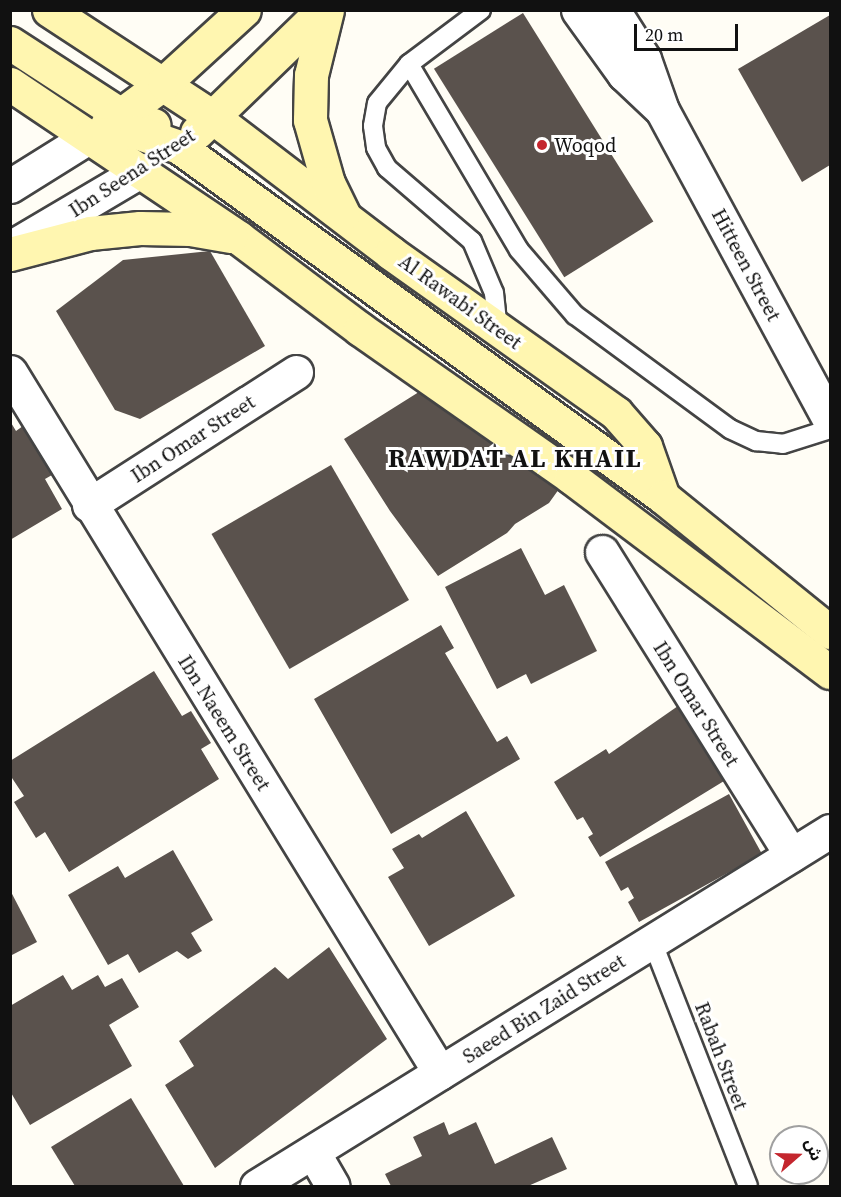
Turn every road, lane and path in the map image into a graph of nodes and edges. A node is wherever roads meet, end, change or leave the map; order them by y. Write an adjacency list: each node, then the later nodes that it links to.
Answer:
1 (49, 10): 9 (street, Al Rawabi Street)
2 (244, 10): 9 (street)
3 (325, 10): 13 (street, Ibn Seena Street); 18 (street)
4 (481, 10): 8 (lane)
5 (578, 10): 11 (street, Hitteen Street)
6 (614, 10): 11 (street, Hitteen Street)
7 (10, 43): 12 (street)
8 (409, 64): 22 (lane); 26 (lane)
9 (164, 83): 12 (street); 13 (street, Al Rawabi Street)
10 (10, 84): 14 (street)
11 (662, 110): 25 (street, Hitteen Street)
12 (121, 115): 13 (street); 14 (street)
13 (214, 118): 15 (street, Ibn Seena Street); 18 (street, Al Rawabi Street)
14 (90, 136): 15 (street); 16 (street); 17 (street)
15 (179, 147): 16 (street, Ibn Seena Street); 27 (street)
16 (142, 170): 19 (street); 20 (street, Ibn Seena Street)
17 (10, 186)
18 (344, 216): 22 (street, Al Rawabi Street)
19 (239, 238): 21 (street); 31 (street)
20 (10, 248)
21 (10, 254)
22 (498, 329): 27 (street, Al Rawabi Street)
23 (10, 372): 28 (street, Ibn Naeem Street)
24 (296, 372): 28 (street, Ibn Omar Street)
25 (831, 421)
26 (831, 429)
27 (663, 497): 30 (street)
28 (89, 505): 35 (street, Ibn Naeem Street)
29 (602, 552): 33 (street, Ibn Omar Street)
30 (826, 624)
31 (831, 672)
32 (831, 831): 33 (street, Saeed Bin Zaid Street)
33 (790, 855): 34 (street, Saeed Bin Zaid Street)
34 (652, 941): 35 (street, Saeed Bin Zaid Street); 39 (lane, Rabah Street)
35 (440, 1073): 36 (street, Saeed Bin Zaid Street)
36 (313, 1152): 37 (street, Saeed Bin Zaid Street); 38 (street)
37 (257, 1186)
38 (333, 1186)
39 (748, 1186)

